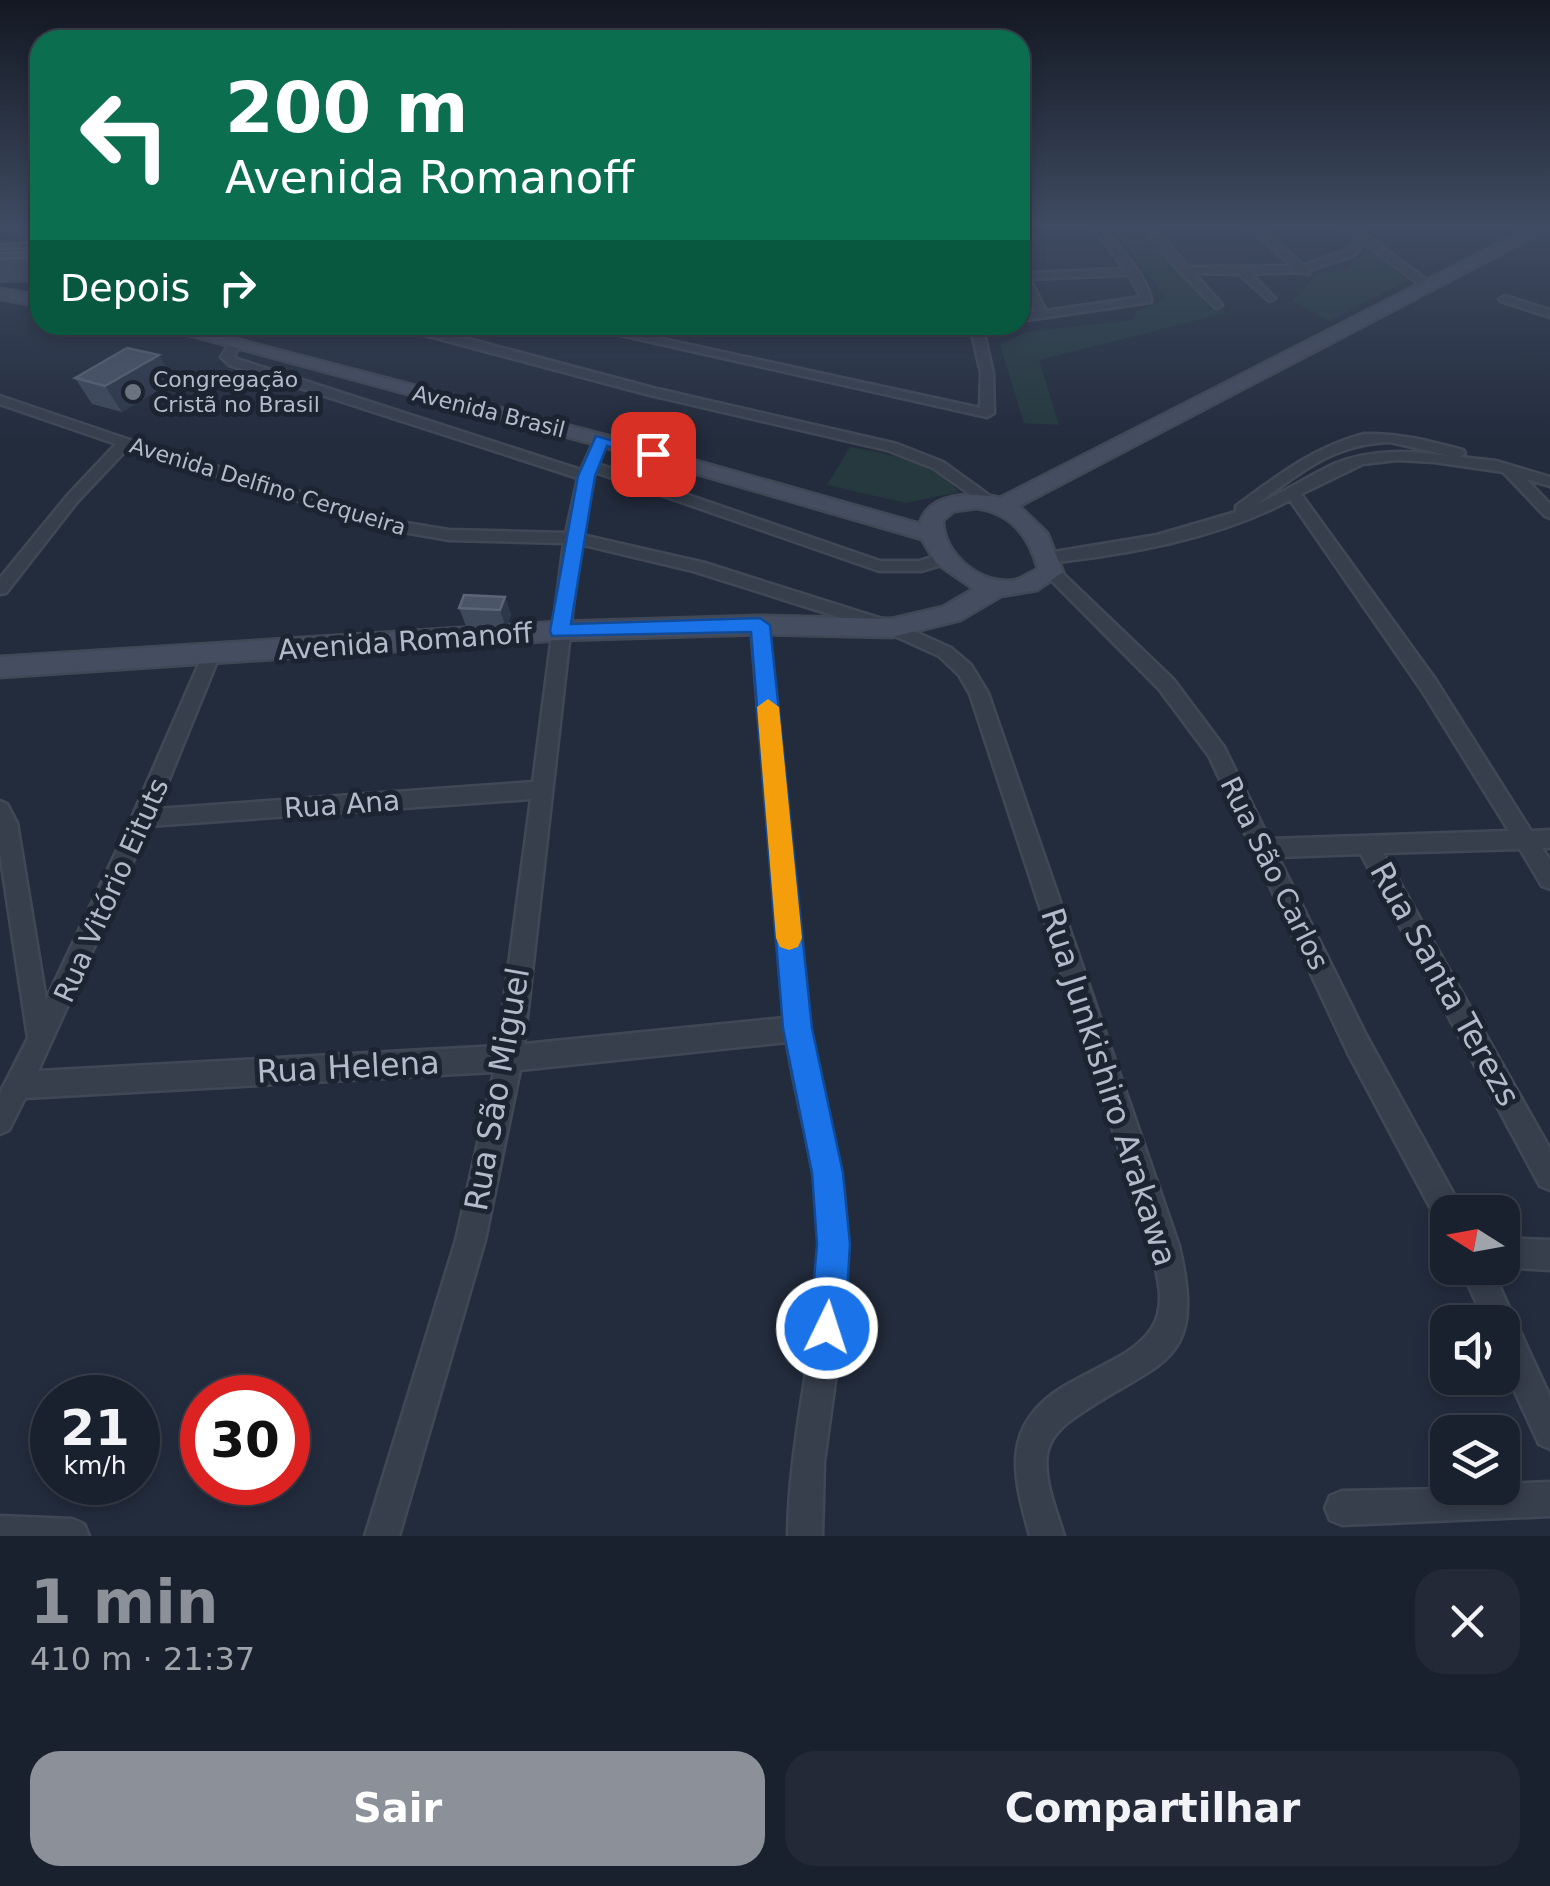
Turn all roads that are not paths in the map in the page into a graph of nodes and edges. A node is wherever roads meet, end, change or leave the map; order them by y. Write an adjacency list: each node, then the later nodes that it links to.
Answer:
1 (1034, 299): 7 (street)
2 (1147, 299): 7 (street)
3 (1210, 299): 6 (street)
4 (1405, 299): 22 (main road)
5 (1505, 299): 8 (street)
6 (1216, 305)
7 (1041, 312): 9 (street)
8 (1550, 314)
9 (1030, 315)
10 (200, 335): 14 (main road, Avenida Brasil)
11 (437, 335): 22 (street)
12 (628, 335): 13 (street)
13 (979, 335)
14 (235, 344): 16 (main road, Avenida Brasil); 19 (street)
15 (0, 400): 17 (street, Avenida Delfino Cerqueira)
16 (602, 440): 19 (street, Rua São Miguel); 24 (main road, Avenida Brasil)
17 (124, 443): 26 (street, Avenida Delfino Cerqueira); 30 (street)
18 (1506, 468): 20 (street); 21 (street); 23 (street); 25 (street)
19 (588, 471): 26 (street, Rua São Miguel); 27 (street)
20 (1550, 482)
21 (1293, 494): 25 (street); 42 (street)
22 (996, 504): 24 (main road); 28 (main road)
23 (1550, 513)
24 (934, 522): 27 (main road)
25 (1219, 525): 28 (street)
26 (573, 538): 33 (street, Avenida Delfino Cerqueira); 34 (street, Rua São Miguel)
27 (953, 565): 29 (main road); 31 (main road)
28 (1049, 565): 29 (main road); 44 (street, Rua São Carlos)
29 (997, 588): 31 (main road, Avenida Romanoff)
30 (0, 590)
31 (930, 619): 33 (main road, Avenida Romanoff)
32 (760, 625): 33 (main road, Avenida Romanoff); 34 (main road, Avenida Romanoff); 46 (street)
33 (892, 628): 35 (street, Avenida Delfino Cerqueira)
34 (560, 631): 36 (main road, Avenida Romanoff); 38 (street, Rua São Miguel)
35 (945, 652): 63 (street, Rua Junkishiro Arakawa)
36 (210, 654): 37 (main road, Avenida Romanoff); 40 (street, Rua Vitório Eituts)
37 (0, 667)
38 (540, 790): 40 (street, Rua Ana); 48 (street, Rua São Miguel)
39 (0, 810): 47 (street)
40 (145, 818): 47 (street, Rua Vitório Eituts)
41 (1550, 839): 42 (street)
42 (1525, 840): 43 (street); 45 (street)
43 (1368, 846): 44 (street); 51 (street, Rua Santa Terezs)
44 (1263, 848): 52 (street, Rua São Carlos)
45 (1550, 879)
46 (798, 1028): 48 (street, Rua Helena); 62 (street)
47 (42, 1044): 49 (street, Rua Vitório Eituts)
48 (509, 1058): 49 (street, Rua Helena); 61 (street, Rua São Miguel)
49 (18, 1085): 50 (street, Rua Vitório Eituts)
50 (0, 1121)
51 (1550, 1176)
52 (1439, 1195)
53 (1520, 1253): 54 (street)
54 (1550, 1255)
55 (1520, 1367): 56 (street)
56 (1550, 1433)
57 (1550, 1499): 58 (street)
58 (1342, 1508)
59 (0, 1532): 60 (street)
60 (72, 1536)
61 (382, 1536)
62 (804, 1536)
63 (1047, 1536)

